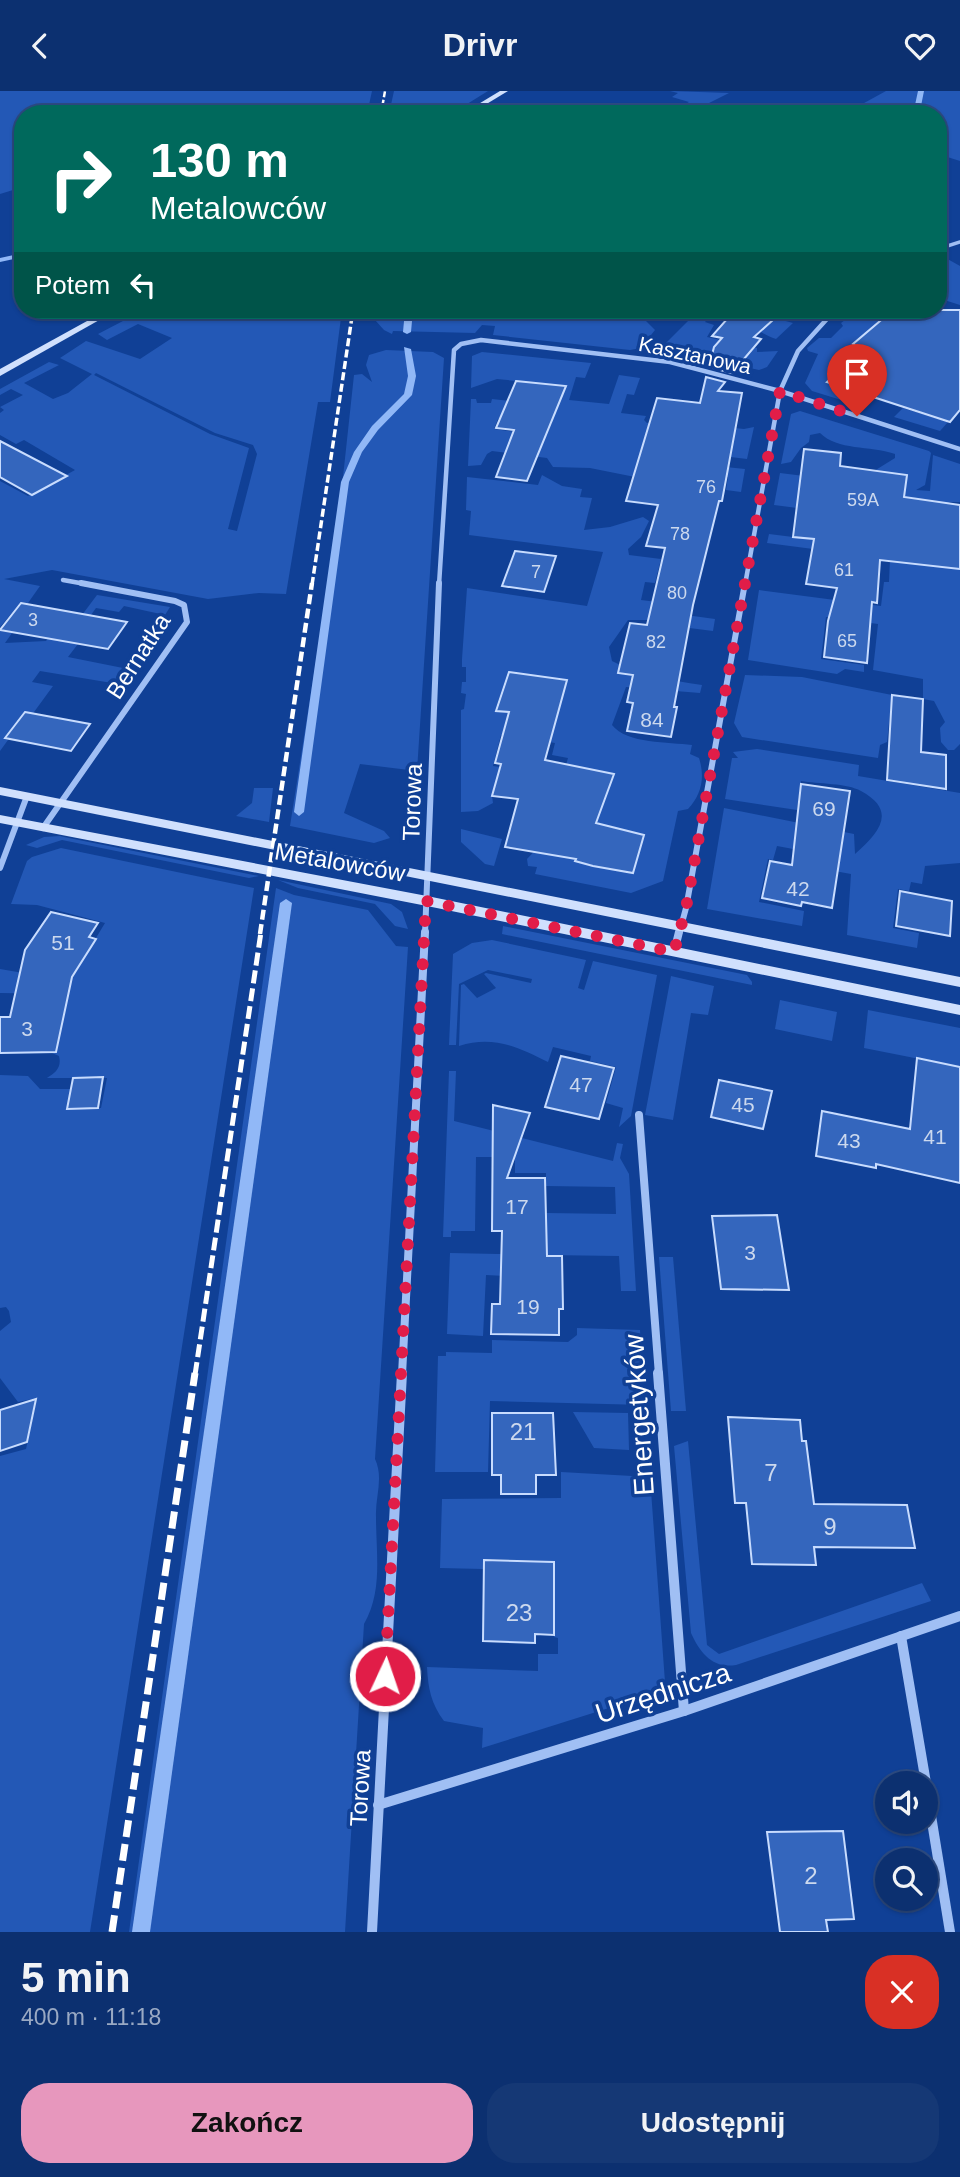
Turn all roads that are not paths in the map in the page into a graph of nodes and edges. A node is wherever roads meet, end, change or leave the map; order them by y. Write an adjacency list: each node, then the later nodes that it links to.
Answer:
1 (505, 91): 2 (street)
2 (481, 105)
3 (97, 319): 6 (street)
4 (827, 319): 7 (street)
5 (498, 341): 7 (street, Kasztanowa); 17 (street, Torowa)
6 (0, 373)
7 (780, 391): 8 (street, Kasztanowa); 19 (street)
8 (960, 449)
9 (63, 580): 12 (street, Bernatka)
10 (0, 791): 11 (street, Metalowców)
11 (27, 796): 12 (street, Metalowców); 14 (street)
12 (61, 803): 15 (street, Bernatka); 17 (street, Metalowców)
13 (0, 819): 14 (street, Metalowców)
14 (15, 822): 15 (street, Metalowców); 16 (street)
15 (43, 828): 18 (street, Metalowców)
16 (0, 868)
17 (428, 876): 18 (street, Torowa); 19 (street, Metalowców)
18 (426, 901): 20 (street, Metalowców); 28 (street, Torowa)
19 (681, 926): 20 (street); 21 (street, Metalowców)
20 (674, 952): 22 (street, Metalowców)
21 (960, 982)
22 (960, 1010)
23 (639, 1115): 26 (street, Energetyków)
24 (960, 1616): 25 (street, Urzędnicza)
25 (901, 1636): 26 (street, Urzędnicza); 27 (street)
26 (684, 1711): 28 (street, Urzędnicza)
27 (924, 1771)
28 (378, 1805): 30 (street, Torowa)
29 (934, 1834): 31 (street)
30 (372, 1932)
31 (950, 1932)

